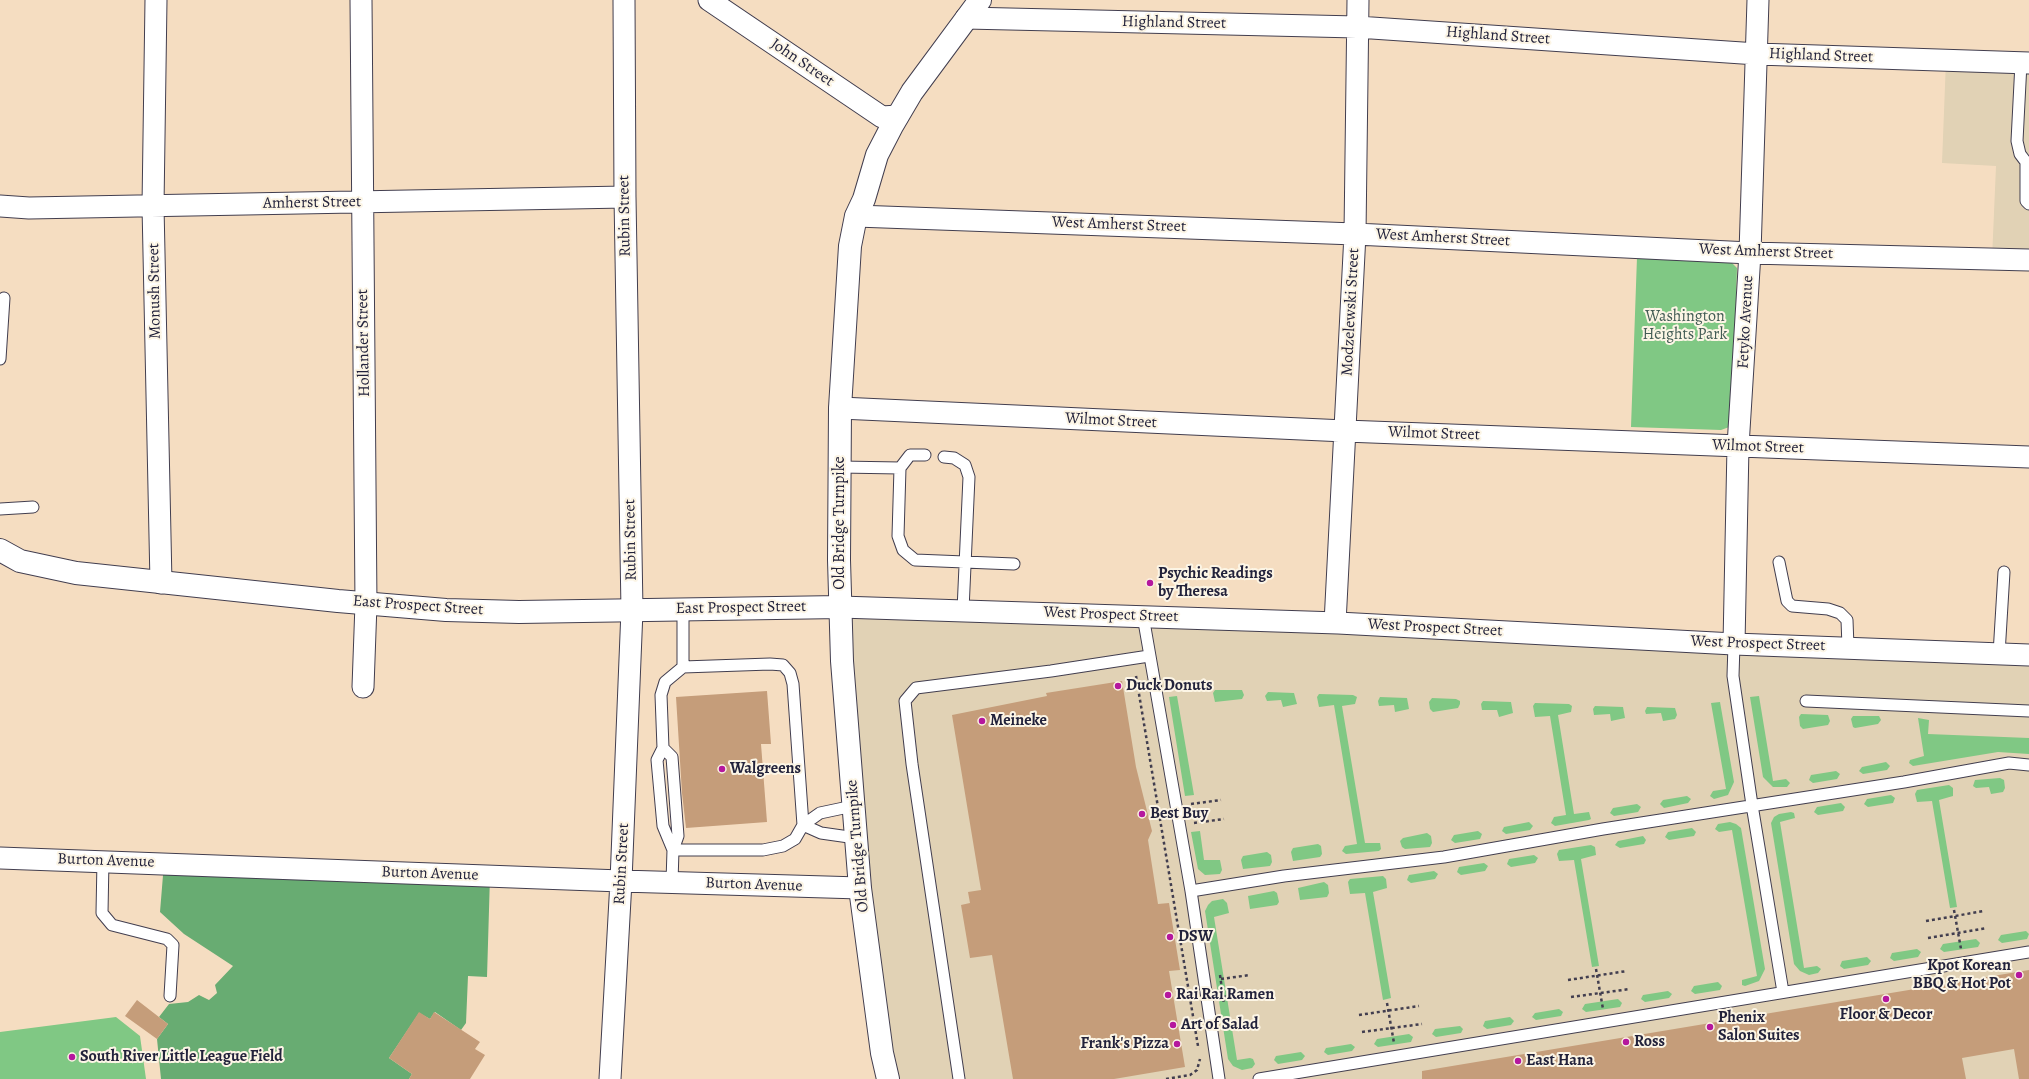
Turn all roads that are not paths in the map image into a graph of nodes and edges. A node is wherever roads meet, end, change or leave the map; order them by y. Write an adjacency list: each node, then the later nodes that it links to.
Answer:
1 (156, 0): 18 (street, Monush Street)
2 (361, 0): 15 (street, Hollander Street)
3 (624, 0): 14 (street, Rubin Street)
4 (709, 0): 13 (street, John Street)
5 (980, 0): 8 (street, Old Bridge Turnpike)
6 (1358, 0): 9 (street, Modzelewski Street)
7 (1758, 0): 10 (street, Fetyko Avenue)
8 (966, 18): 9 (street, Highland Street); 13 (street, Old Bridge Turnpike)
9 (1357, 27): 10 (street, Highland Street); 20 (street, Modzelewski Street)
10 (1757, 54): 11 (street, Highland Street); 21 (street, Fetyko Avenue)
11 (2025, 63): 12 (lane)
12 (2024, 96): 16 (lane)
13 (898, 116): 19 (street, Old Bridge Turnpike)
14 (625, 197): 15 (street, Amherst Street); 44 (street, Rubin Street)
15 (362, 202): 18 (street, Amherst Street); 41 (street, Hollander Street)
16 (2029, 204)
17 (0, 206): 18 (street, Amherst Street)
18 (153, 206): 40 (street, Monush Street)
19 (856, 216): 20 (street, West Amherst Street); 25 (street, Old Bridge Turnpike)
20 (1355, 234): 21 (street, West Amherst Street); 26 (street, Modzelewski Street)
21 (1750, 253): 22 (street, West Amherst Street); 27 (street, Fetyko Avenue)
22 (2029, 260)
23 (4, 298): 24 (lane)
24 (0, 359)
25 (840, 408): 26 (street, Wilmot Street); 31 (street, Old Bridge Turnpike)
26 (1345, 431): 27 (street, Wilmot Street); 47 (street, Modzelewski Street)
27 (1738, 446): 30 (street, Wilmot Street); 48 (street, Fetyko Avenue)
28 (925, 456): 32 (lane)
29 (944, 457): 36 (lane)
30 (2029, 457)
31 (840, 467): 32 (lane); 42 (street, Old Bridge Turnpike)
32 (900, 468): 36 (lane)
33 (33, 507): 34 (lane)
34 (0, 509)
35 (0, 550): 40 (street, East Prospect Street)
36 (965, 562): 38 (lane); 45 (lane)
37 (1779, 562): 49 (lane)
38 (1014, 564)
39 (2004, 572): 50 (lane)
40 (160, 583): 41 (street, East Prospect Street)
41 (366, 604): 44 (street, East Prospect Street); 54 (street, Hollander Street)
42 (840, 607): 43 (street, East Prospect Street); 45 (street, West Prospect Street); 59 (street, Old Bridge Turnpike)
43 (683, 609): 44 (street, East Prospect Street); 53 (lane)
44 (632, 610): 65 (street, Rubin Street)
45 (963, 610): 46 (street, West Prospect Street)
46 (1143, 616): 47 (street, West Prospect Street); 52 (lane)
47 (1335, 623): 48 (street, West Prospect Street)
48 (1734, 644): 49 (street, West Prospect Street); 58 (lane)
49 (1848, 647): 50 (street, West Prospect Street)
50 (1999, 654): 51 (street, West Prospect Street)
51 (2029, 655)
52 (1149, 656): 68 (lane); 74 (lane)
53 (683, 667): 60 (lane); 62 (lane)
54 (363, 687)
55 (1806, 701): 56 (lane)
56 (2029, 711)
57 (2029, 765): 58 (lane)
58 (1752, 805): 68 (lane); 70 (lane)
59 (853, 806): 60 (lane); 61 (street, Old Bridge Turnpike)
60 (803, 825): 61 (lane); 62 (lane)
61 (856, 838): 67 (street, Old Bridge Turnpike)
62 (673, 850): 66 (lane)
63 (0, 858): 64 (street, Burton Avenue)
64 (103, 860): 65 (street, Burton Avenue); 71 (lane)
65 (622, 881): 66 (street, Burton Avenue); 72 (street, Rubin Street)
66 (672, 882): 67 (street, Burton Avenue)
67 (860, 888): 73 (street, Old Bridge Turnpike)
68 (1191, 891): 75 (lane)
69 (2029, 952): 70 (lane)
70 (1783, 992): 76 (lane)
71 (170, 996)
72 (610, 1079)
73 (888, 1079)
74 (959, 1079)
75 (1219, 1079)
76 (1259, 1079)

